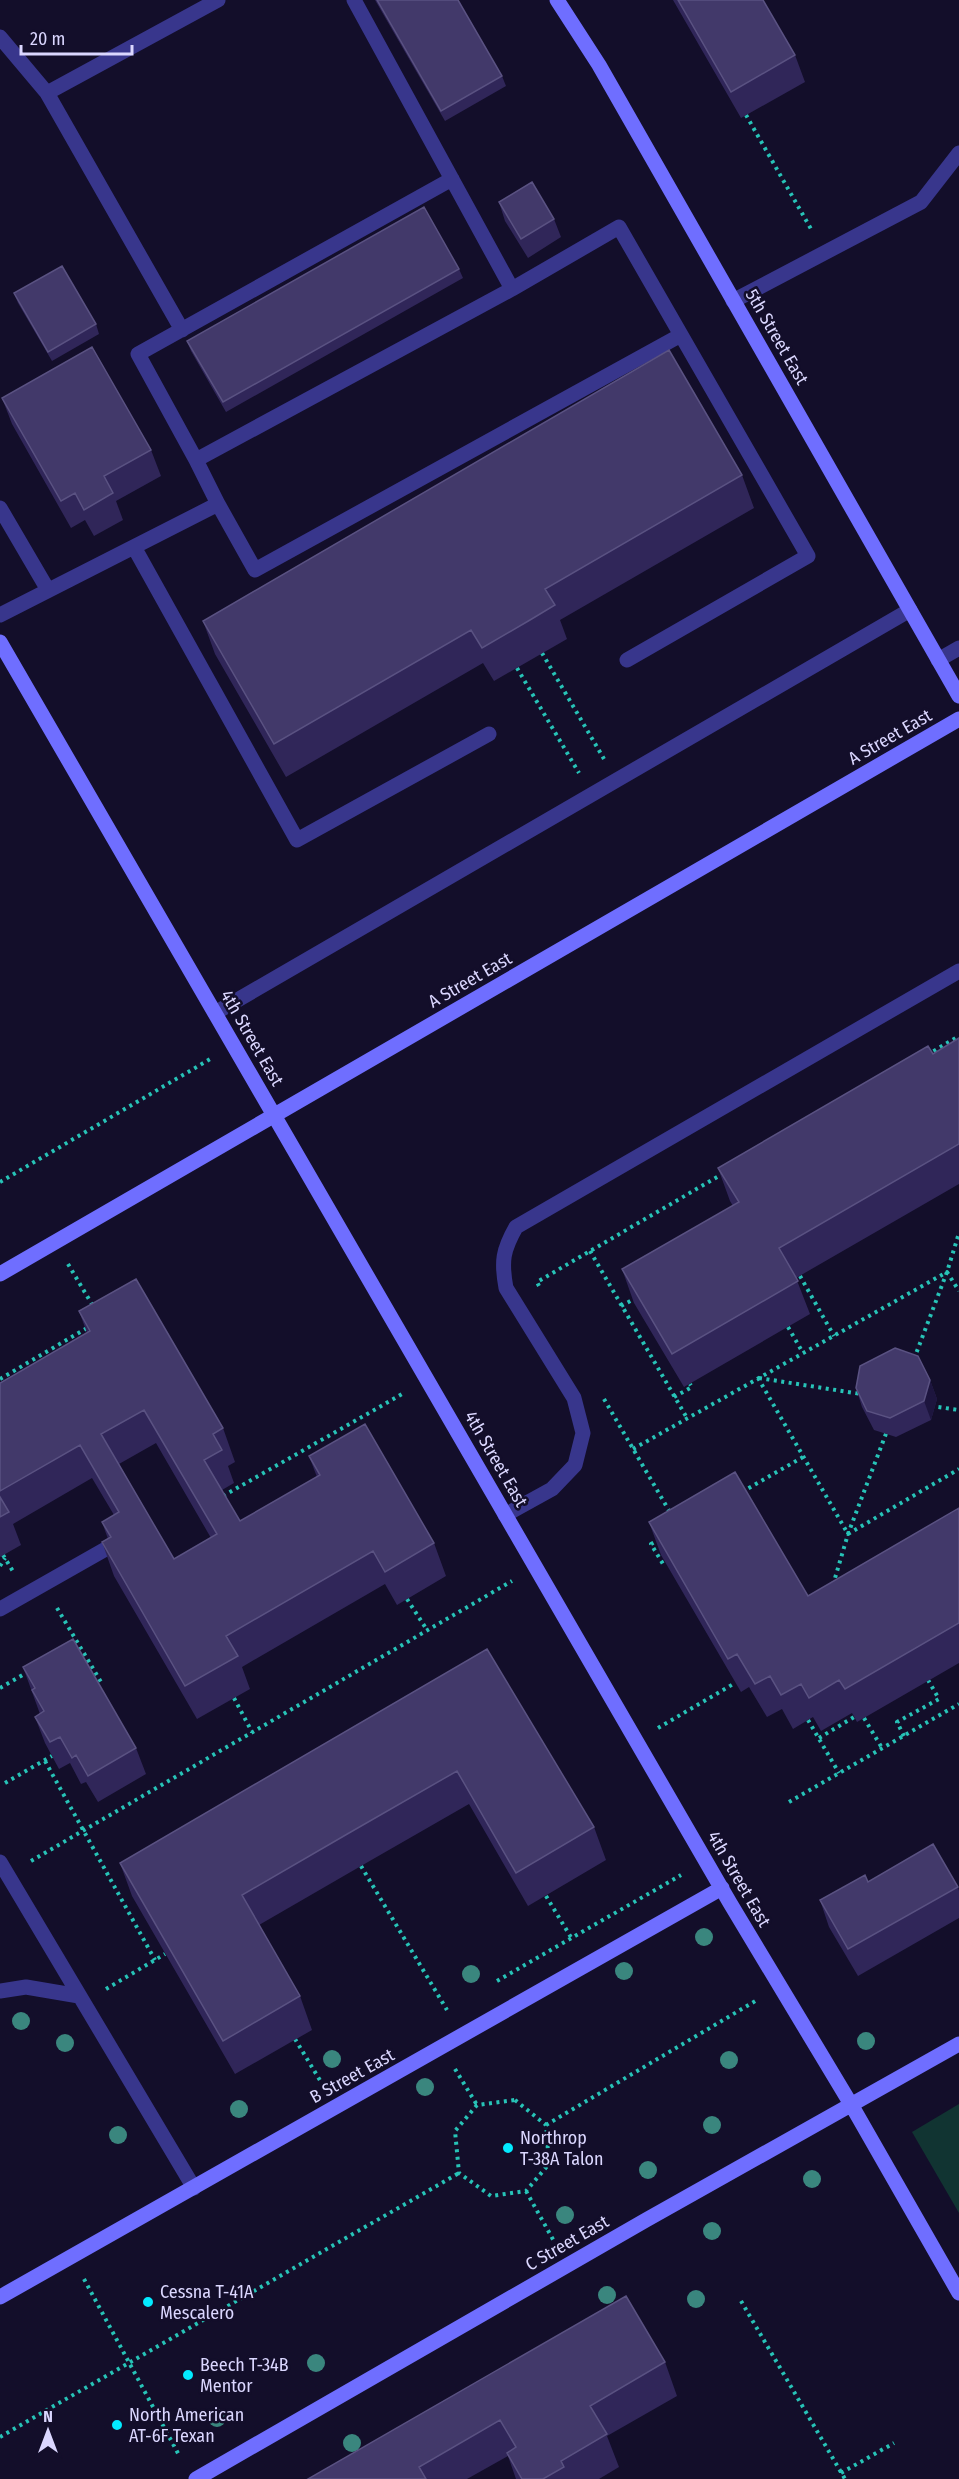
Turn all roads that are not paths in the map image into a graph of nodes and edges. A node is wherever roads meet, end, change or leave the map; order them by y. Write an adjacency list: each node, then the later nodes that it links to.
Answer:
1 (218, 0): 5 (lane)
2 (354, 0): 7 (lane)
3 (557, 0): 9 (street, 5th Street East)
4 (0, 37): 5 (lane)
5 (47, 93): 10 (lane)
6 (959, 153): 9 (lane)
7 (452, 179): 8 (lane); 10 (lane)
8 (512, 289): 11 (lane); 12 (lane)
9 (734, 301): 17 (street, 5th Street East)
10 (182, 330): 12 (lane)
11 (681, 335): 13 (lane); 21 (lane)
12 (196, 460): 13 (lane)
13 (218, 504): 15 (lane)
14 (0, 508): 16 (lane)
15 (134, 547): 16 (lane); 25 (lane)
16 (48, 590): 18 (lane)
17 (910, 610): 22 (street, 5th Street East); 27 (lane)
18 (0, 615)
19 (0, 642): 27 (street, 4th Street East)
20 (959, 648): 22 (lane)
21 (627, 660)
22 (938, 660): 23 (street, 5th Street East)
23 (959, 696)
24 (959, 719): 28 (street, A Street East)
25 (489, 734)
26 (959, 971): 30 (lane)
27 (215, 1013): 28 (street, 4th Street East)
28 (275, 1116): 29 (street, A Street East); 30 (street, 4th Street East)
29 (0, 1274)
30 (506, 1515): 34 (street, 4th Street East)
31 (118, 1542): 32 (lane)
32 (0, 1609)
33 (4, 1869): 36 (lane)
34 (722, 1888): 38 (street, 4th Street East); 39 (street, B Street East)
35 (0, 1991): 36 (lane)
36 (79, 1996): 39 (lane)
37 (959, 2044): 38 (street, C Street East)
38 (852, 2106): 40 (street, 4th Street East); 42 (street, C Street East)
39 (194, 2188): 41 (street, B Street East)
40 (959, 2293)
41 (0, 2297)
42 (196, 2479)

